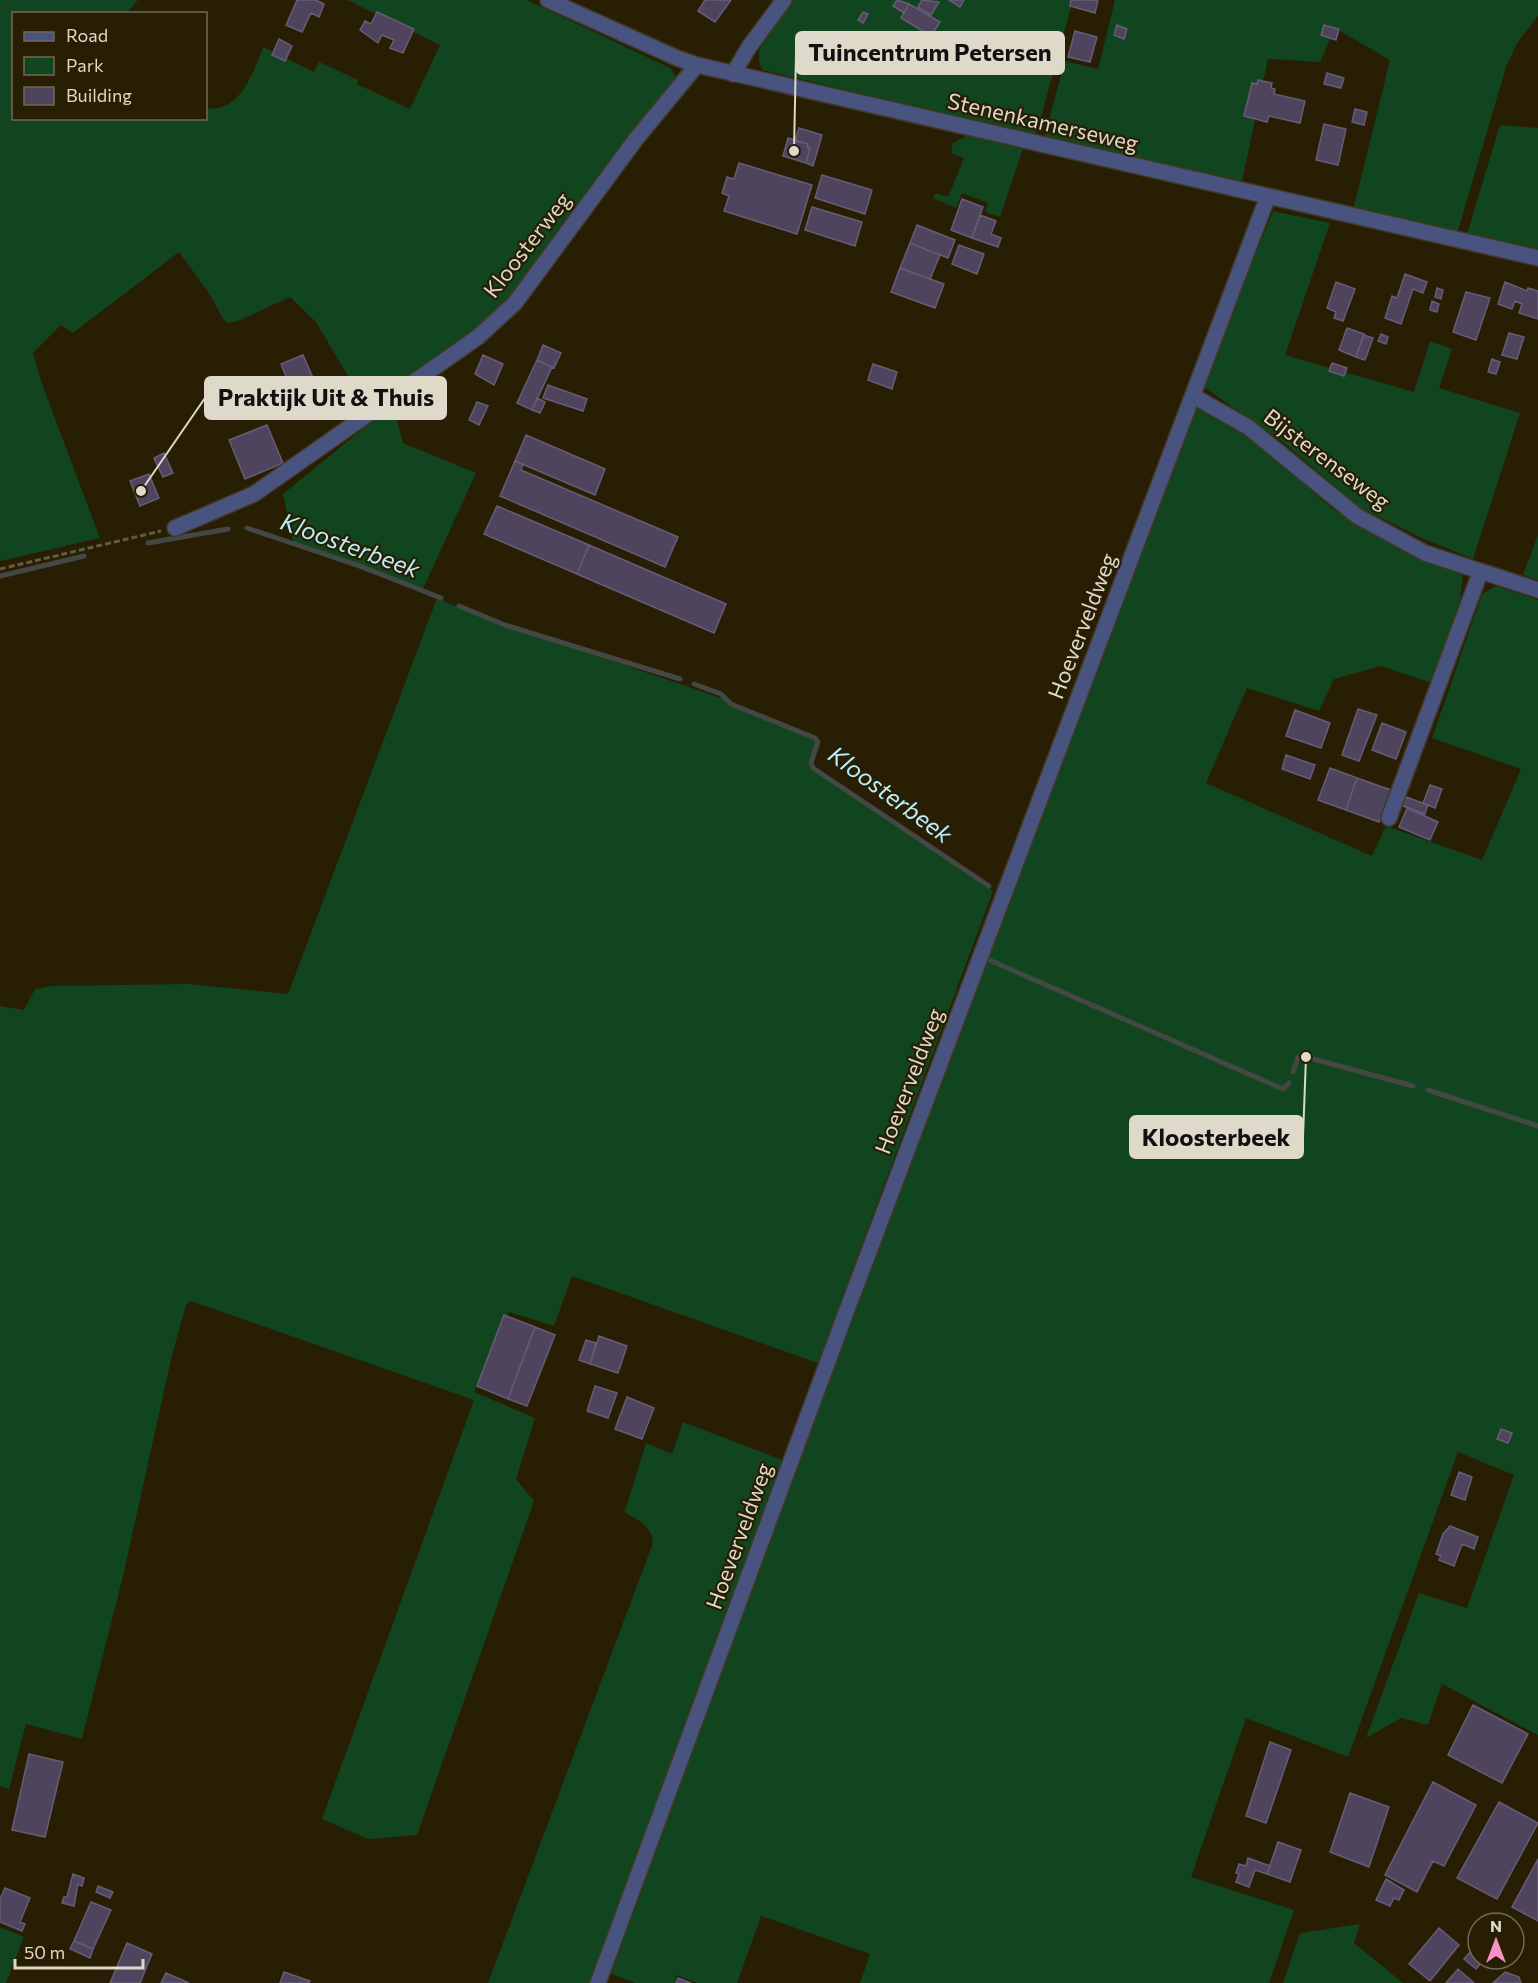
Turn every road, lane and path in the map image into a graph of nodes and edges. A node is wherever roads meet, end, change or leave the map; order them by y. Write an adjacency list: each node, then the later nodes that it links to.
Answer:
1 (548, 0): 3 (street, Stenenkamerseweg)
2 (784, 0): 4 (street)
3 (697, 65): 4 (street, Stenenkamerseweg); 8 (street, Kloosterweg)
4 (733, 74): 5 (street, Stenenkamerseweg)
5 (1268, 196): 6 (street, Stenenkamerseweg); 7 (street, Hoeverveldweg)
6 (1538, 258)
7 (1193, 396): 10 (street, Bijsterenseweg); 13 (street, Hoeverveldweg)
8 (175, 528): 9 (path)
9 (0, 569)
10 (1479, 573): 11 (street, Bijsterenseweg); 12 (street)
11 (1538, 590)
12 (1389, 818)
13 (598, 1983)

